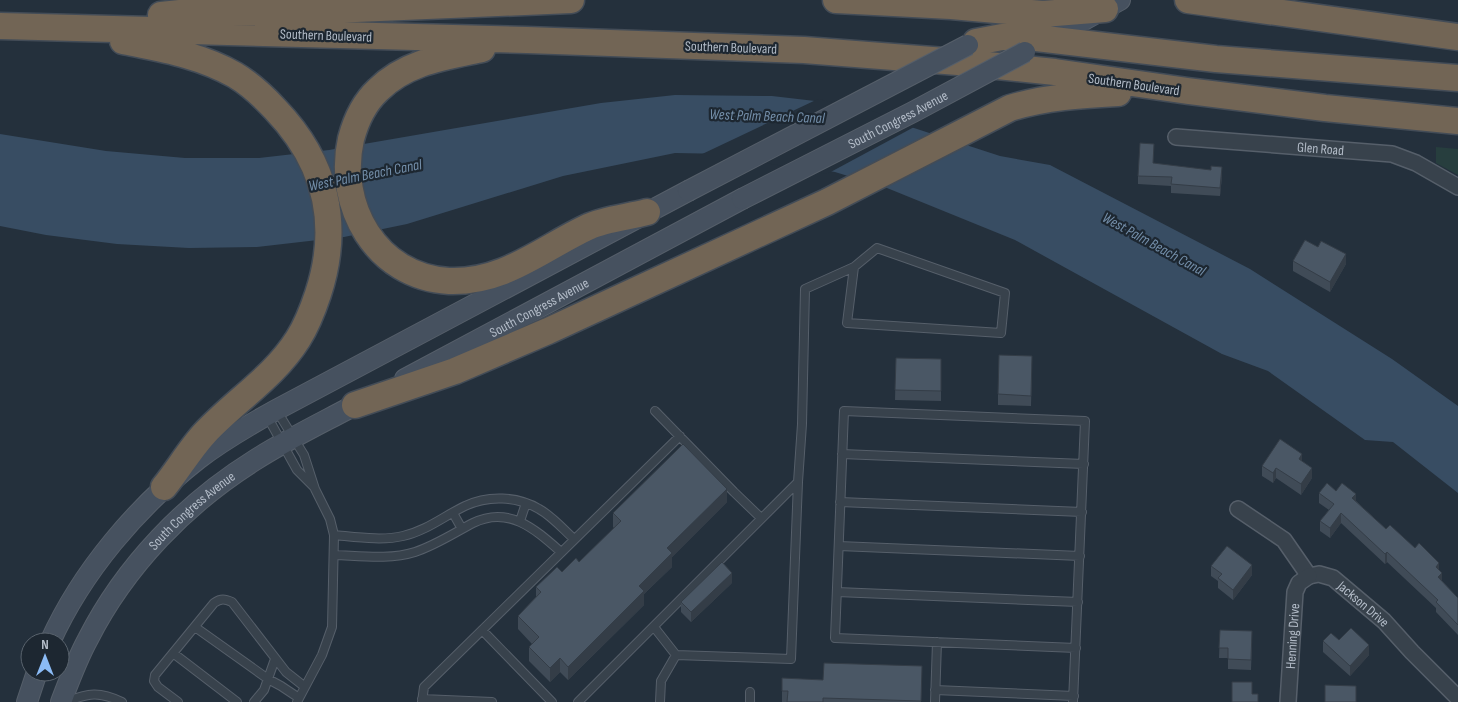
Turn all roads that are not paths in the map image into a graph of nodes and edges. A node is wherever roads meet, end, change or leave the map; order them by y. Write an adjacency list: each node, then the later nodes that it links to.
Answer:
1 (571, 0): 8 (highway)
2 (836, 0): 6 (highway)
3 (1051, 0): 6 (main road)
4 (1188, 0): 9 (highway)
5 (1111, 5): 6 (highway); 11 (main road, South Congress Avenue)
6 (1027, 14): 12 (main road)
7 (0, 26): 8 (highway, Southern Boulevard)
8 (53, 27): 10 (highway, Southern Boulevard); 28 (highway)
9 (1458, 37)
10 (527, 40): 14 (highway, Southern Boulevard); 18 (highway)
11 (1048, 40): 12 (highway); 13 (highway); 20 (main road, South Congress Avenue, bridge)
12 (972, 44): 18 (main road, bridge)
13 (1458, 78)
14 (1188, 91): 15 (highway, Southern Boulevard); 20 (highway)
15 (1458, 121)
16 (1176, 137): 17 (street, Glen Road)
17 (1458, 187)
18 (646, 212): 22 (main road)
19 (854, 267): 19 (lane); 27 (lane)
20 (355, 405): 24 (main road, South Congress Avenue)
21 (655, 411): 23 (lane)
22 (271, 413): 24 (lane); 24 (lane); 28 (main road)
23 (680, 436): 35 (lane); 39 (lane)
24 (288, 440): 29 (lane); 29 (lane); 66 (main road, South Congress Avenue)
25 (842, 454): 26 (lane); 26 (lane); 30 (lane)
26 (1084, 464): 33 (lane)
27 (798, 482): 35 (lane); 54 (lane)
28 (164, 488): 50 (main road)
29 (315, 489): 38 (lane)
30 (840, 502): 33 (lane); 40 (lane)
31 (526, 503): 34 (lane); 36 (lane); 39 (lane)
32 (1238, 509): 44 (street)
33 (1082, 512): 43 (lane)
34 (453, 513): 37 (lane); 38 (lane)
35 (761, 518): 48 (lane)
36 (520, 521): 37 (lane); 41 (lane)
37 (462, 529): 42 (lane)
38 (334, 536): 42 (lane)
39 (574, 539): 41 (lane)
40 (839, 546): 43 (lane); 45 (lane)
41 (561, 552): 49 (lane)
42 (335, 555): 58 (lane)
43 (1080, 556): 46 (lane)
44 (1308, 576): 61 (street, Jackson Drive); 77 (street, Henning Drive)
45 (836, 592): 46 (lane); 51 (lane)
46 (1078, 602): 52 (lane)
47 (195, 627): 53 (lane); 55 (lane); 56 (lane)
48 (654, 627): 54 (lane); 73 (lane)
49 (482, 630): 64 (lane); 72 (lane)
50 (55, 632)
51 (937, 642): 52 (lane); 59 (lane)
52 (1076, 648): 62 (lane)
53 (173, 653): 68 (lane); 69 (lane)
54 (676, 655): 74 (lane)
55 (275, 659): 56 (lane); 58 (lane)
56 (268, 679): 63 (lane); 70 (lane)
57 (34, 682): 65 (main road)
58 (305, 687): 63 (lane)
59 (935, 690): 62 (lane); 76 (lane)
60 (750, 692): 75 (lane)
61 (1458, 698)
62 (1073, 699)
63 (298, 700)
64 (422, 701): 71 (lane)
65 (27, 702)
66 (63, 702): 67 (lane)
67 (122, 702)
68 (178, 702)
69 (237, 702)
70 (254, 702)
71 (492, 702)
72 (552, 702)
73 (578, 702)
74 (660, 702)
75 (750, 702)
76 (934, 702)
77 (1288, 702)

